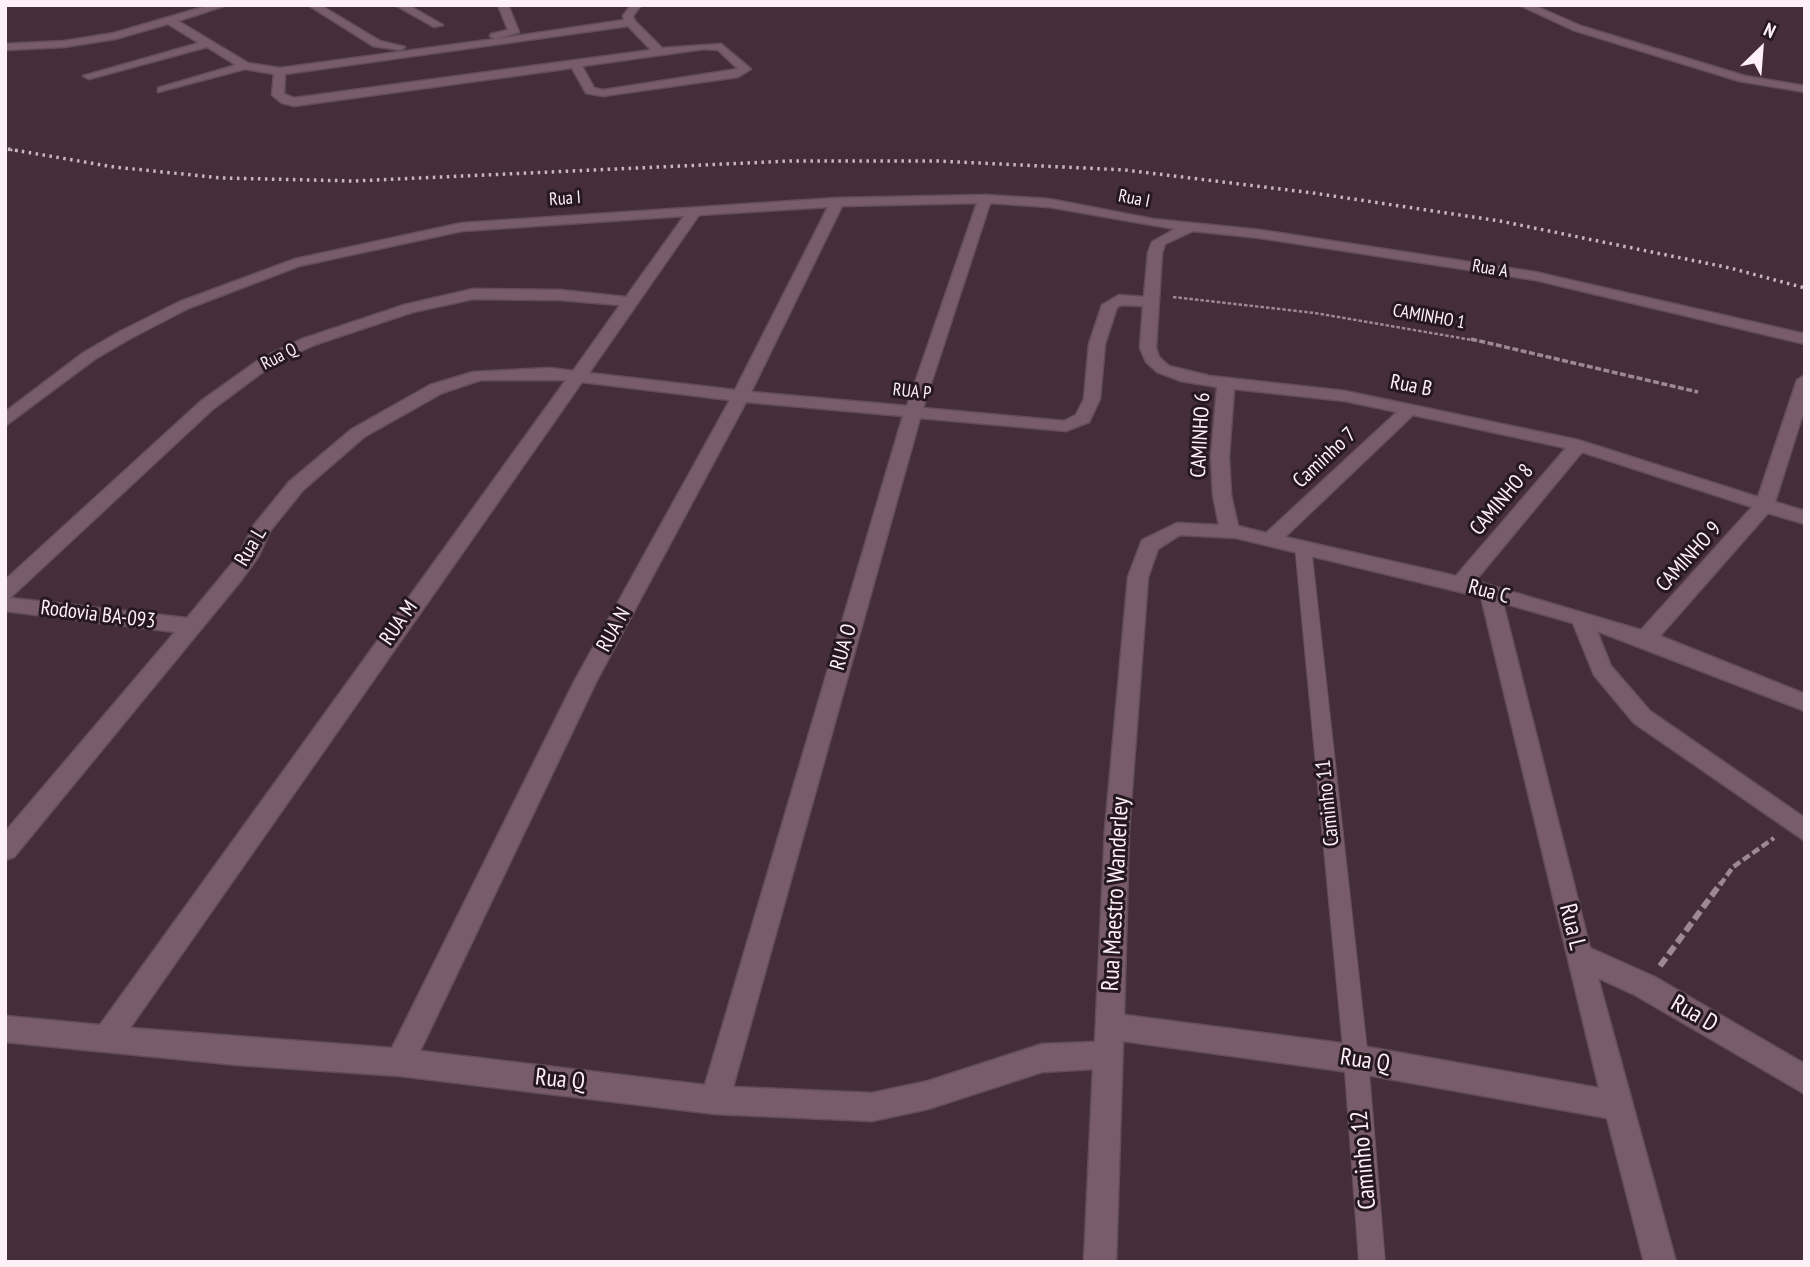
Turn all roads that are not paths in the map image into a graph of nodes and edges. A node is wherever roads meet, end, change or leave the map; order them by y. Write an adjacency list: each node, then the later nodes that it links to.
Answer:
1 (222, 5): 8 (street)
2 (313, 5): 11 (street)
3 (400, 5): 10 (street)
4 (433, 5): 10 (street)
5 (503, 5): 11 (street)
6 (636, 5): 9 (street)
7 (1524, 5): 19 (street)
8 (172, 22): 12 (street); 13 (street)
9 (631, 22): 14 (street); 17 (street)
10 (438, 25): 11 (street)
11 (445, 43)
12 (207, 44): 16 (street); 18 (street)
13 (5, 47)
14 (659, 52): 15 (street); 15 (street)
15 (575, 64): 17 (street)
16 (245, 66): 17 (street); 20 (street)
17 (280, 71)
18 (89, 76)
19 (1805, 89)
20 (163, 90)
21 (985, 199): 22 (street, Rua I); 24 (street, Rua I); 34 (street, RUA O)
22 (836, 202): 23 (street, Rua I); 32 (street, RUA N)
23 (695, 211): 27 (street, RUA M); 35 (street, Rua I)
24 (1171, 225): 25 (street, Rua A)
25 (1189, 228): 26 (street, Rua B); 28 (street, Rua A)
26 (1151, 299): 31 (street, Rua B); 34 (street, RUA P)
27 (631, 302): 29 (street, RUA M); 45 (street, Rua Q)
28 (1805, 339)
29 (577, 376): 32 (street, RUA P); 48 (street, Rua L); 56 (street, RUA M)
30 (1805, 380): 37 (street)
31 (1226, 382): 33 (street, Rua B); 39 (street, CAMINHO 6)
32 (741, 396): 34 (street, RUA P); 59 (street, RUA N)
33 (1410, 409): 36 (street, Rua B); 41 (street, Caminho 7)
34 (913, 411): 61 (street, RUA O)
35 (5, 421)
36 (1578, 445): 37 (street, Rua B); 43 (street, CAMINHO 8)
37 (1765, 504): 38 (street, Rua B); 49 (street, CAMINHO 9)
38 (1805, 518)
39 (1230, 532): 40 (street, Rua C); 41 (street, Rua C)
40 (1163, 536): 54 (street, Rua Maestro Wanderley)
41 (1270, 540): 42 (street, Rua C)
42 (1303, 546): 43 (street, Rua C); 58 (lane, Caminho 11)
43 (1461, 584): 44 (street, Rua C)
44 (1490, 592): 47 (street, Rua C); 53 (street, Rua L)
45 (5, 593)
46 (5, 604): 48 (street, Rodovia BA-093)
47 (1582, 618): 49 (street, Rua C); 51 (street)
48 (191, 625): 52 (street, Rua L)
49 (1645, 639): 50 (street, Rua C)
50 (1805, 703)
51 (1799, 827)
52 (5, 850)
53 (1579, 956): 60 (street, Rua D); 62 (street, Rua L)
54 (1110, 1026): 57 (street, Rua Maestro Wanderley); 58 (street, Rua Q)
55 (5, 1029): 56 (street, Rua Q)
56 (107, 1038): 59 (street, Rua Q)
57 (1109, 1055): 61 (street, Rua Q); 63 (street, Rua Maestro Wanderley)
58 (1356, 1059): 62 (street, Rua Q); 64 (lane, Caminho 12)
59 (400, 1062): 61 (street, Rua Q)
60 (1805, 1080)
61 (715, 1100)
62 (1619, 1105): 65 (street, Rua L)
63 (1100, 1262)
64 (1372, 1262)
65 (1660, 1262)

